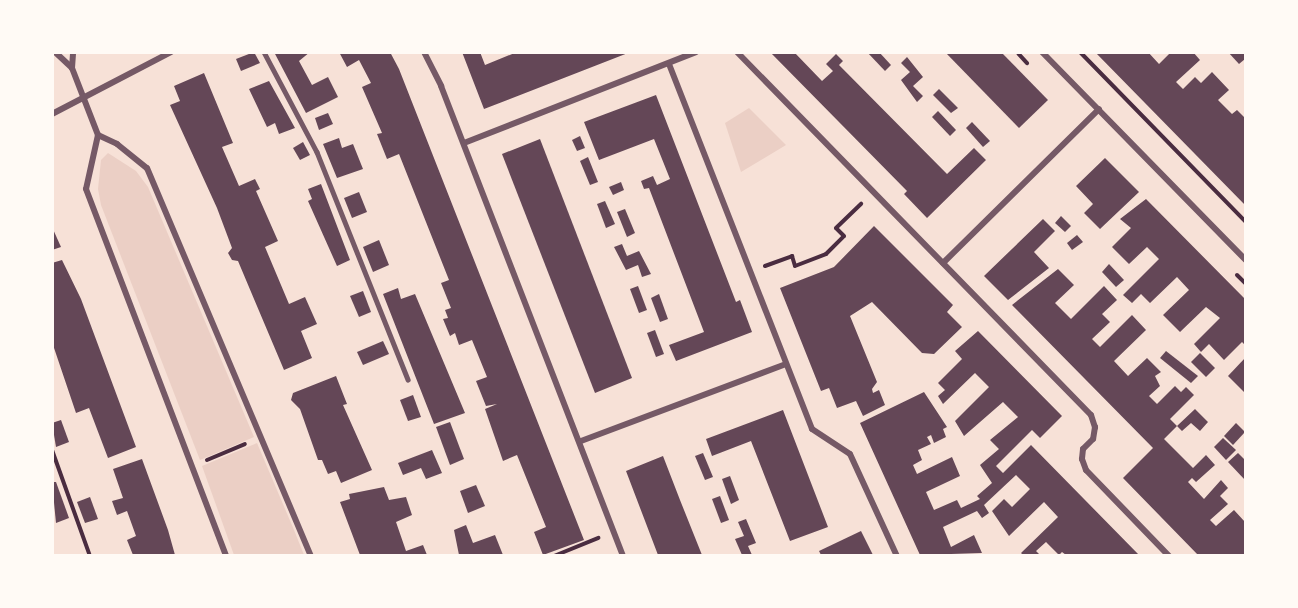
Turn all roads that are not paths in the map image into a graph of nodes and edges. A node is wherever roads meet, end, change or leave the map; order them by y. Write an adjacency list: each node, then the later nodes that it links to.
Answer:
1 (55, 52): 10 (street)
2 (73, 52): 10 (street)
3 (171, 52): 11 (street)
4 (264, 52): 19 (lane)
5 (424, 52): 15 (street)
6 (696, 52): 9 (street)
7 (737, 52): 17 (street)
8 (1042, 52): 12 (street)
9 (669, 64): 15 (street); 18 (street)
10 (72, 68): 11 (street)
11 (84, 98): 13 (street); 14 (street)
12 (1099, 109): 16 (street); 17 (street)
13 (52, 114)
14 (98, 135): 21 (street); 22 (street)
15 (464, 143): 20 (street)
16 (1245, 260)
17 (943, 262): 25 (street)
18 (786, 364): 20 (street); 24 (street)
19 (408, 380)
20 (581, 441): 23 (street)
21 (226, 555)
22 (311, 555)
23 (623, 555)
24 (897, 555)
25 (1169, 555)

